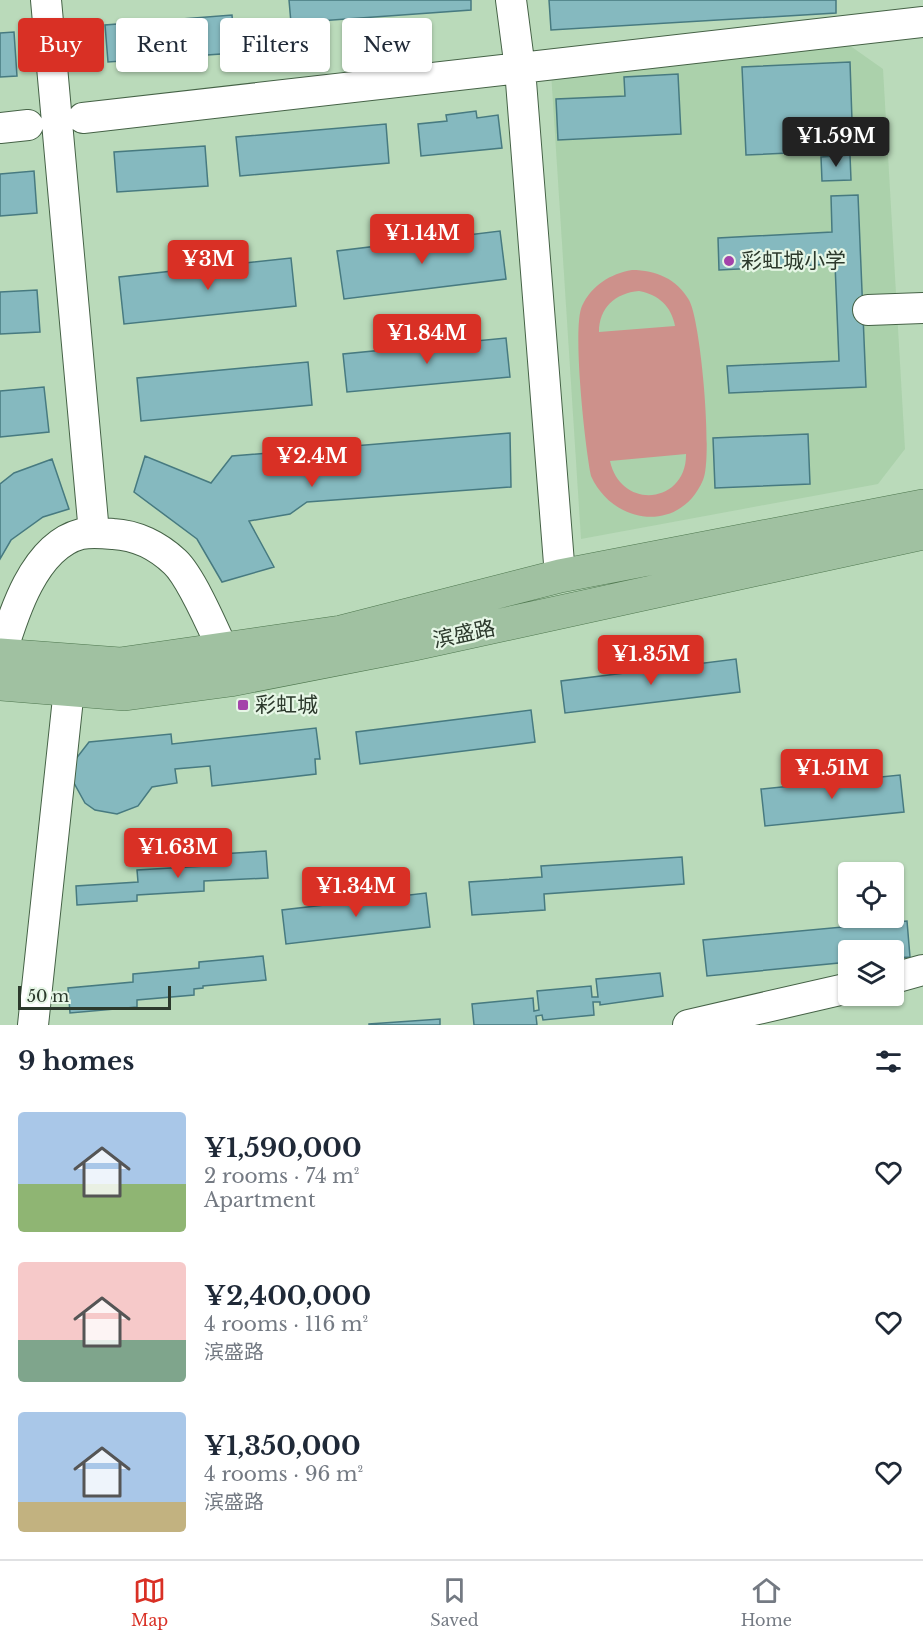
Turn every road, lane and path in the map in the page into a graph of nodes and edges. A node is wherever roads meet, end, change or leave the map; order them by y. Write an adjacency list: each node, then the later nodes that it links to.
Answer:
1 (46, 0): 9 (street)
2 (511, 0): 4 (street)
3 (923, 22): 4 (street)
4 (520, 69): 5 (street); 11 (street)
5 (83, 118)
6 (923, 308): 7 (street)
7 (868, 310)
8 (923, 506): 11 (main road, 滨盛路)
9 (94, 533): 12 (street); 13 (street)
10 (923, 533): 15 (main road, 滨盛路)
11 (560, 576): 12 (main road, 滨盛路)
12 (223, 650): 13 (main road, 滨盛路)
13 (0, 655)
14 (0, 684): 15 (main road, 滨盛路)
15 (69, 689): 19 (street)
16 (923, 970): 17 (street)
17 (904, 975)
18 (838, 991): 20 (street)
19 (33, 1025)
20 (688, 1025)

